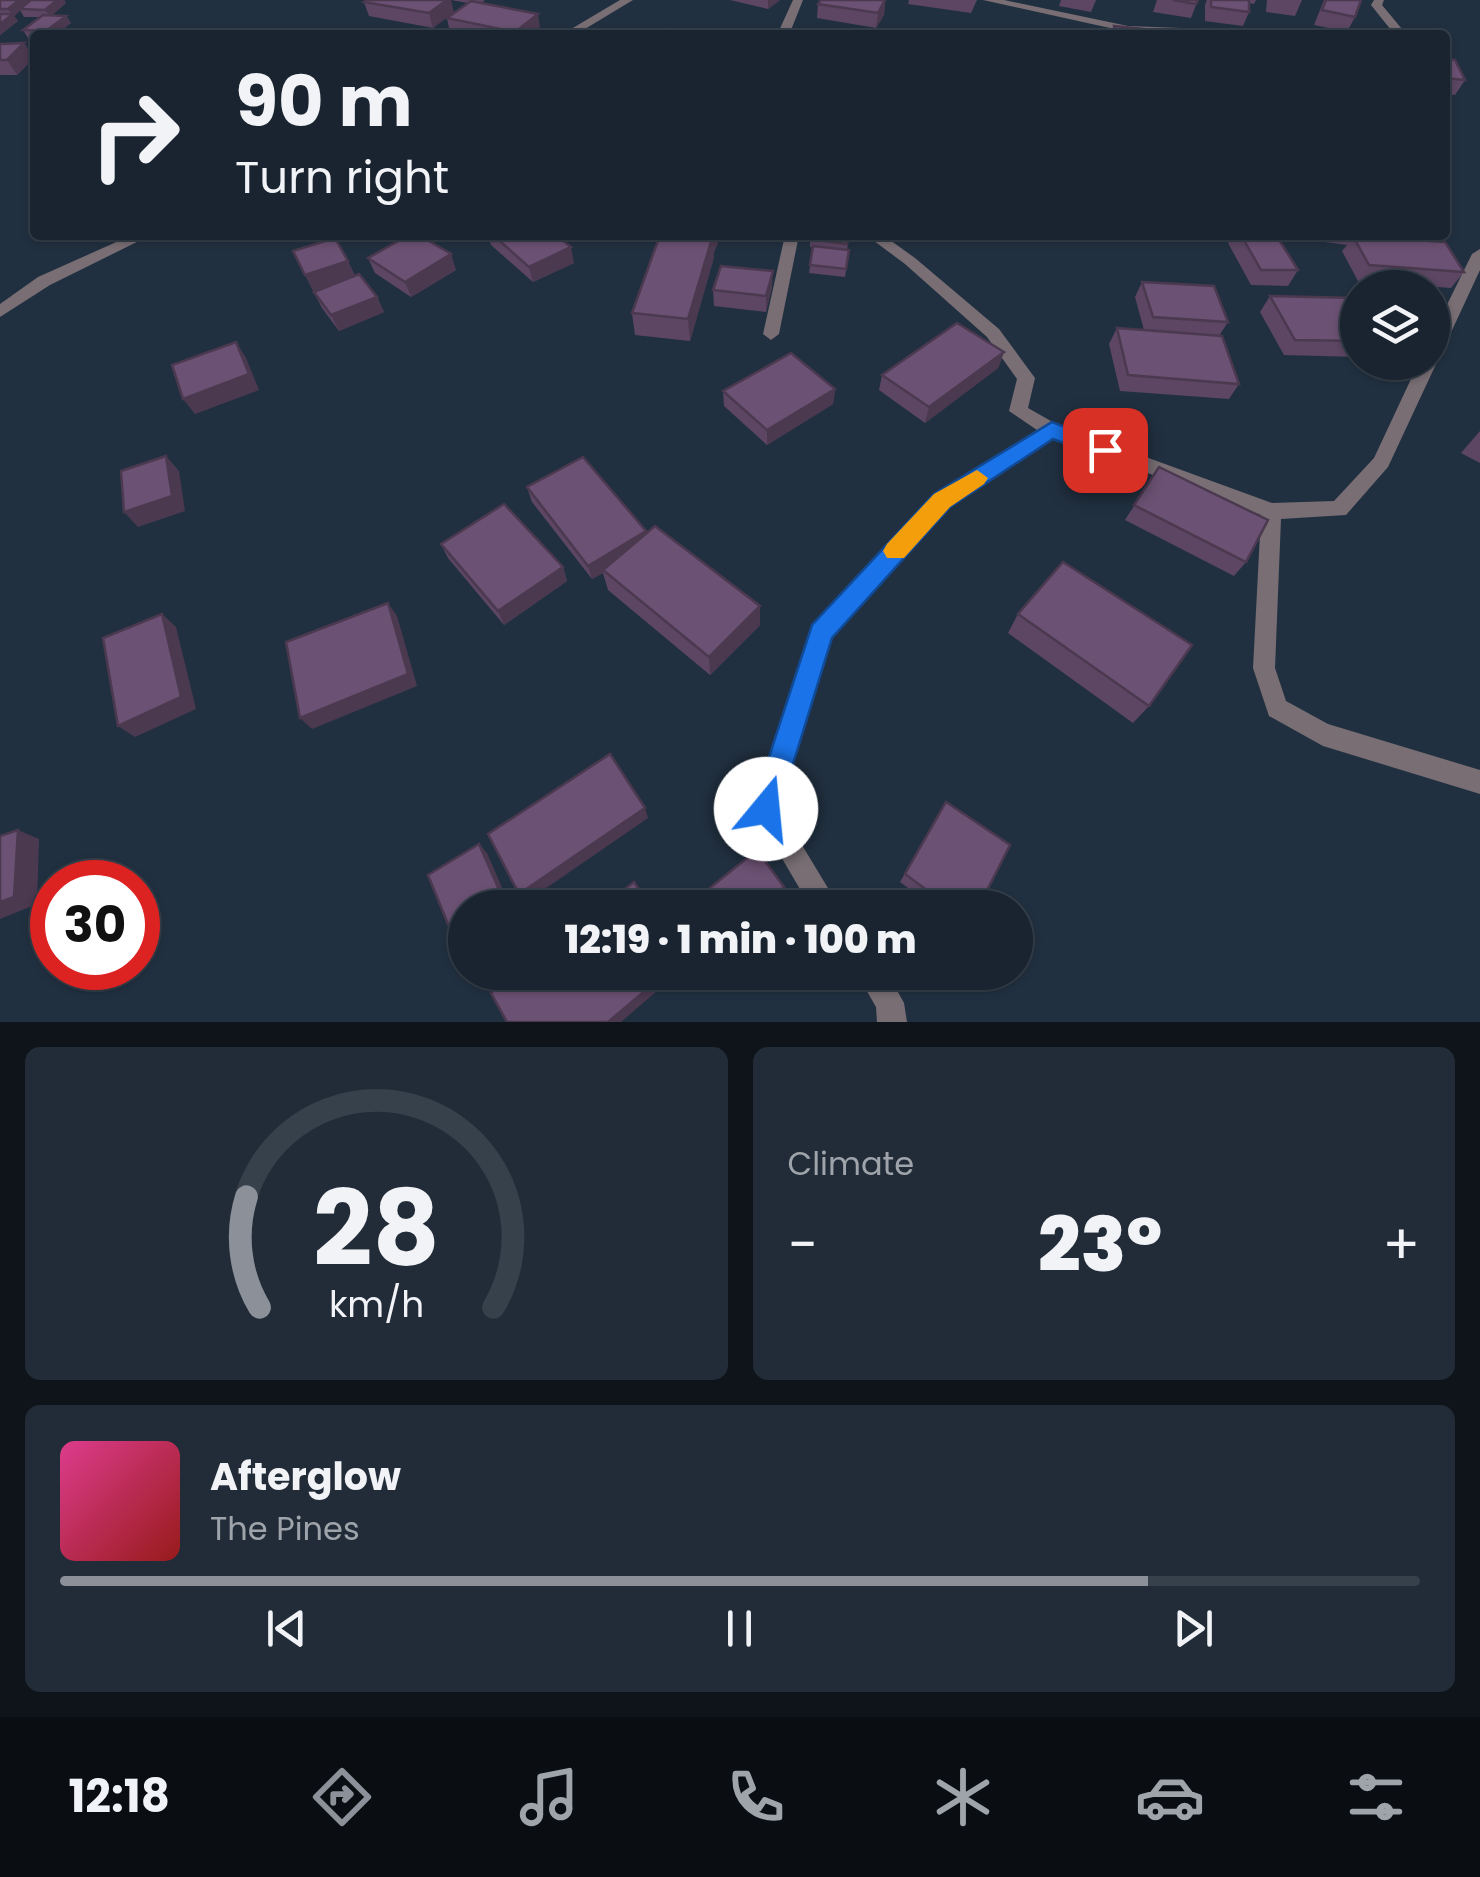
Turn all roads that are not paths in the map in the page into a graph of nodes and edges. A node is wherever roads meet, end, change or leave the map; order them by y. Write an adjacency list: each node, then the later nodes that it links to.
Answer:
1 (628, 0): 5 (street)
2 (798, 0): 6 (street)
3 (988, 0): 7 (street)
4 (1379, 0): 8 (street)
5 (575, 30)
6 (786, 30)
7 (1128, 30)
8 (1397, 30)
9 (133, 240): 13 (street)
10 (791, 240): 15 (street)
11 (879, 240): 17 (street)
12 (1480, 254): 14 (street)
13 (0, 312)
14 (1450, 316)
15 (771, 334)
16 (1420, 380): 18 (street)
17 (1052, 430): 18 (street); 20 (street)
18 (1271, 511): 19 (street)
19 (1480, 782)
20 (816, 890)
21 (882, 990): 22 (street)
22 (892, 1022)

